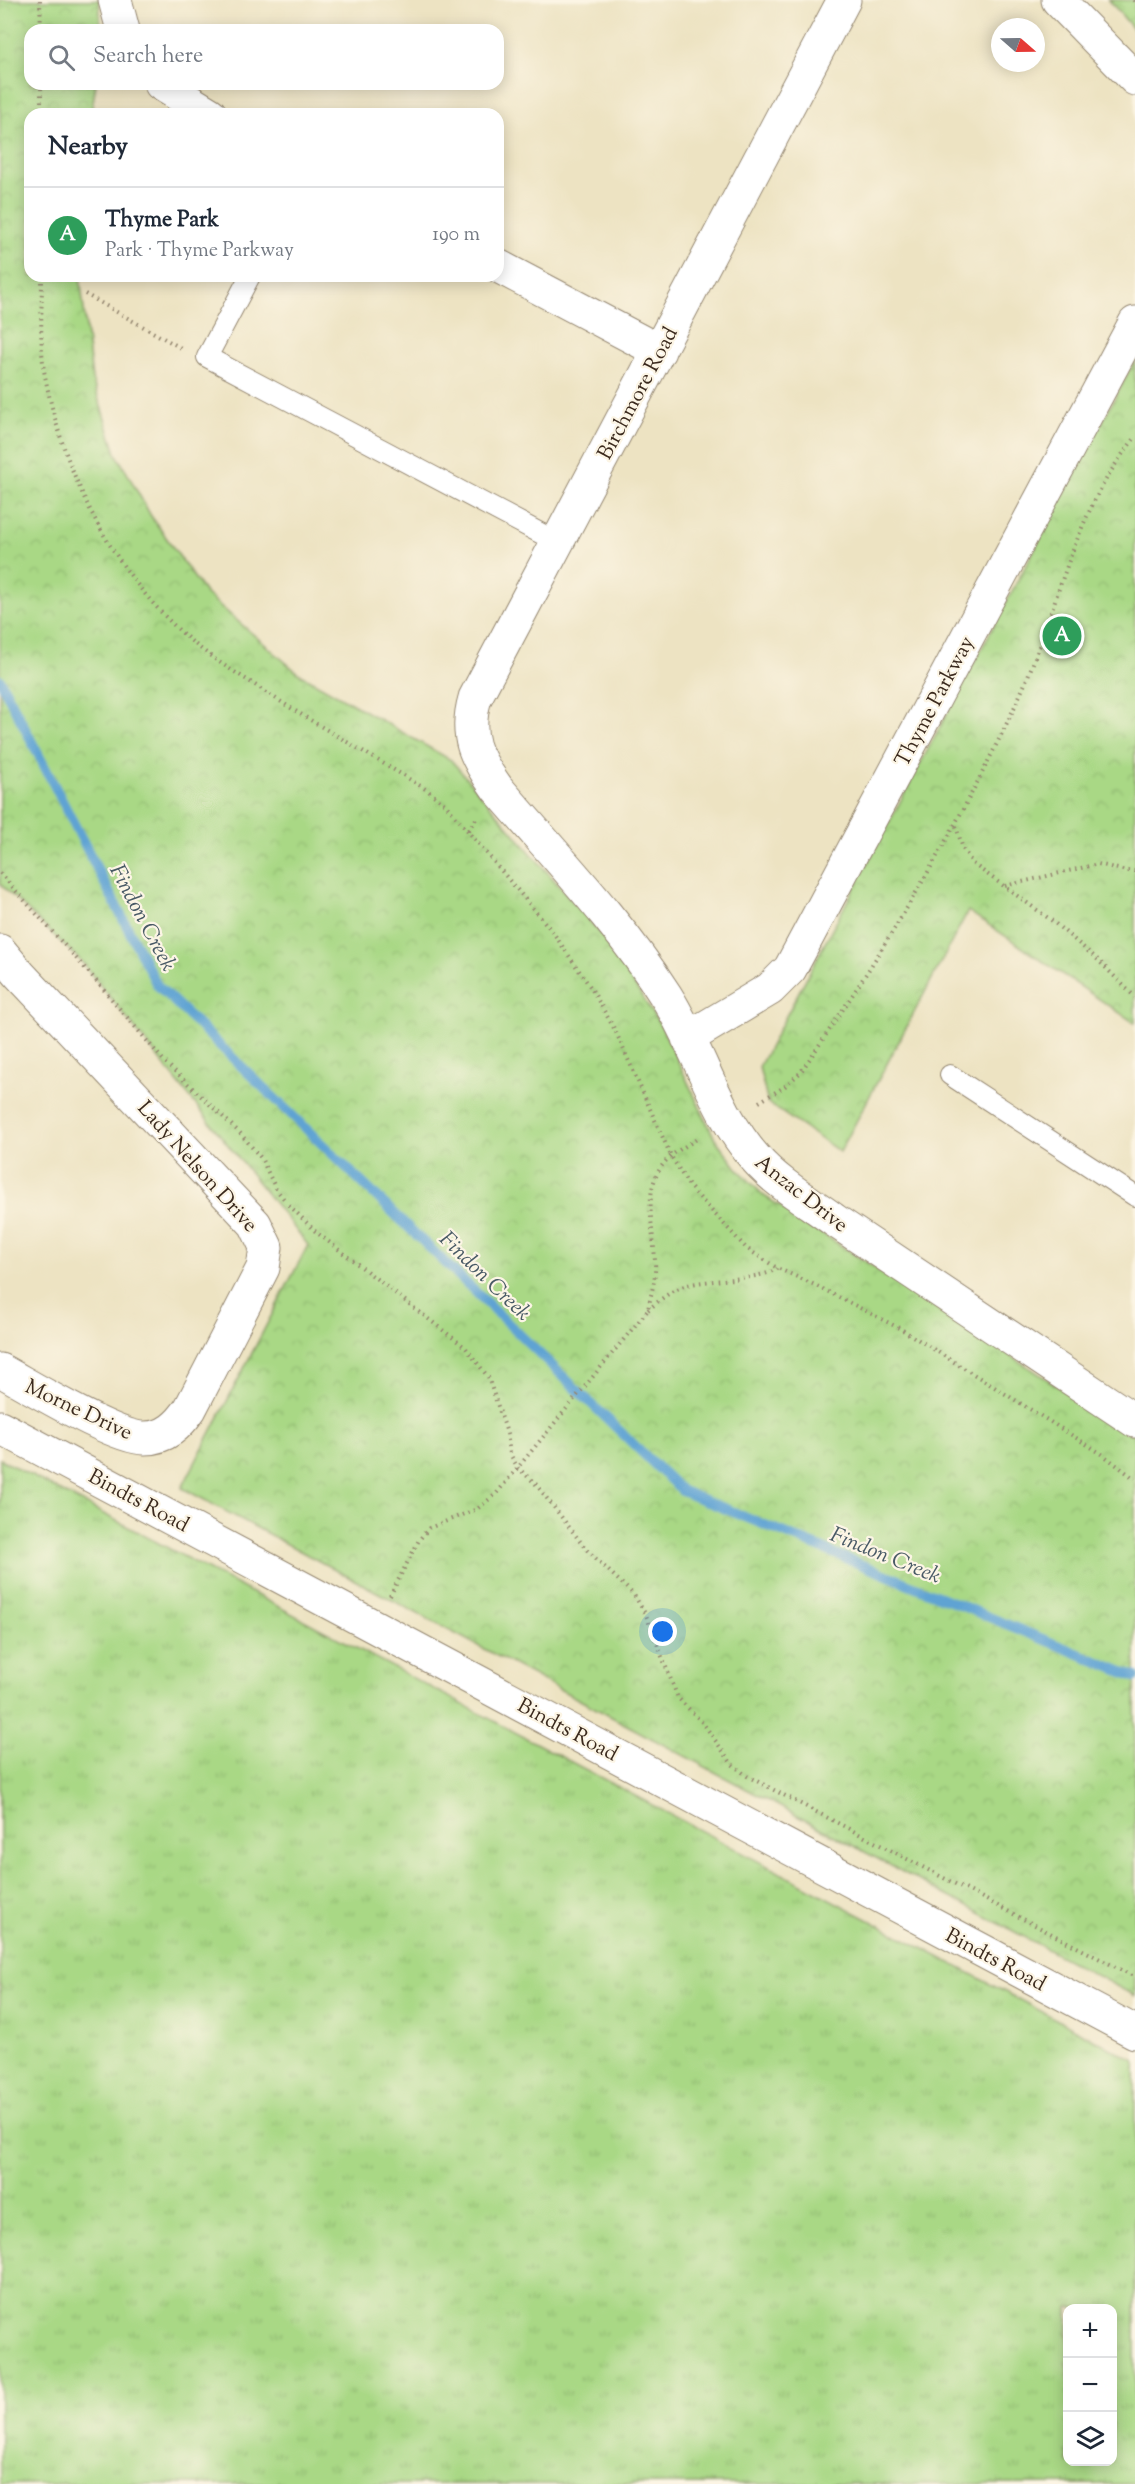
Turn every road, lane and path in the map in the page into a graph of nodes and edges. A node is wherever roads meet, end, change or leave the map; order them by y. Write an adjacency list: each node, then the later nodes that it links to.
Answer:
1 (40, 0): 5 (path)
2 (115, 0): 6 (street)
3 (844, 0): 17 (street, Birchmore Road)
4 (1058, 0): 7 (street)
5 (41, 24)
6 (121, 24)
7 (1135, 79)
8 (41, 90): 10 (path)
9 (171, 90): 11 (street)
10 (41, 108)
11 (200, 108)
12 (504, 269): 17 (street)
13 (42, 282): 31 (path)
14 (247, 282): 18 (lane)
15 (85, 294): 18 (path)
16 (1135, 323): 28 (street, Thyme Parkway)
17 (659, 351): 20 (street, Birchmore Road)
18 (207, 357): 20 (lane)
19 (1135, 438): 22 (path)
20 (557, 542): 21 (street, Birchmore Road)
21 (497, 788): 28 (street, Anzac Drive)
22 (956, 825): 25 (path); 30 (path)
23 (1135, 871): 25 (path)
24 (0, 873): 39 (path)
25 (1005, 886): 27 (path)
26 (0, 951): 38 (street, Lady Nelson Drive)
27 (1135, 997)
28 (688, 1038): 30 (street, Anzac Drive)
29 (950, 1075): 32 (lane)
30 (728, 1119): 31 (path); 36 (street, Anzac Drive)
31 (671, 1156): 33 (path); 34 (path)
32 (1135, 1196)
33 (777, 1268): 34 (path); 40 (path)
34 (648, 1310): 39 (path)
35 (0, 1370): 38 (street, Morne Drive)
36 (1135, 1421)
37 (0, 1427): 41 (street, Bindts Road)
38 (160, 1436)
39 (518, 1468): 41 (path); 42 (path)
40 (1135, 1479)
41 (375, 1626): 43 (street, Bindts Road)
42 (1135, 1977)
43 (1135, 2032)

